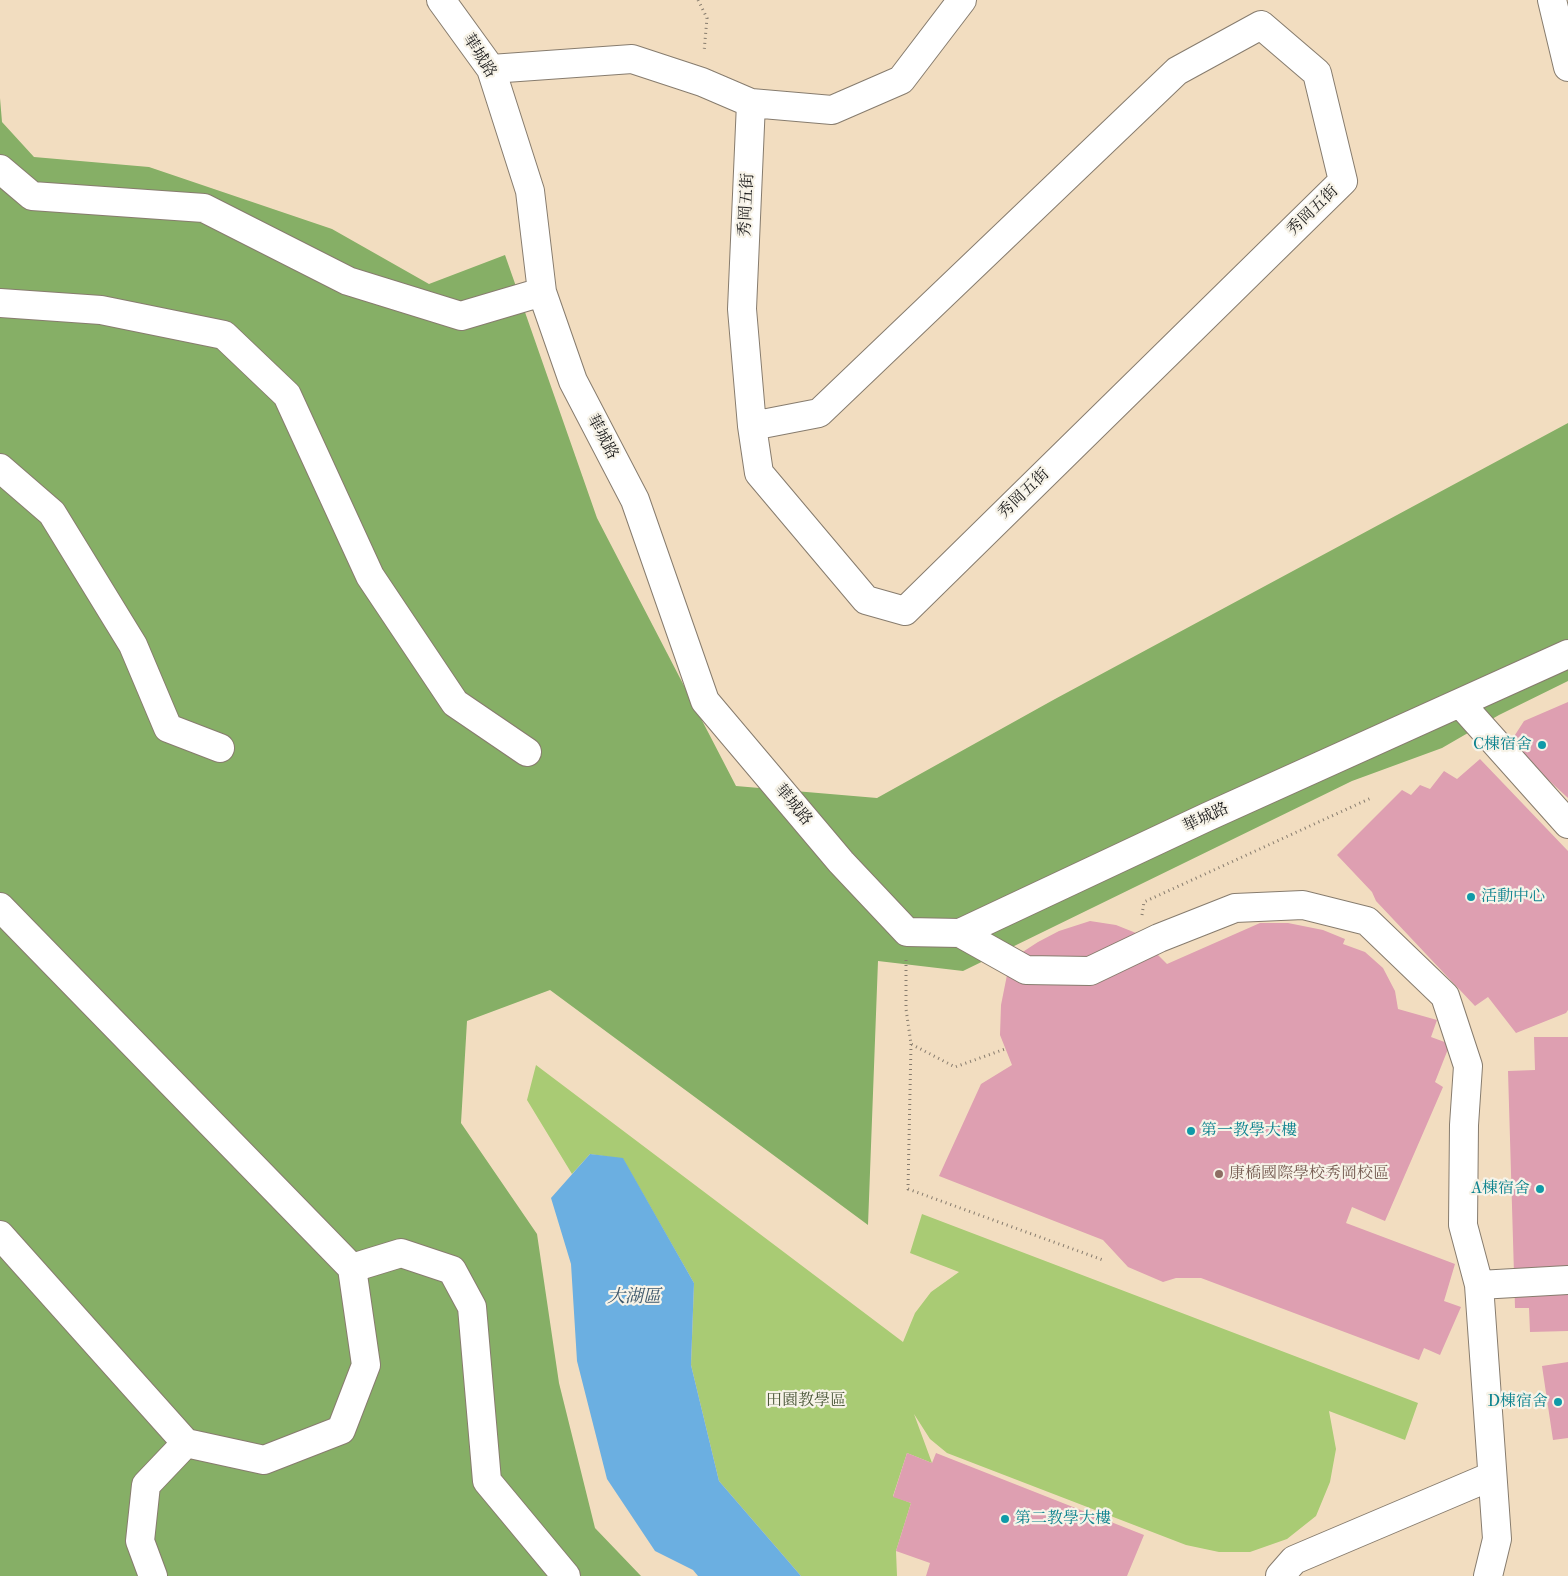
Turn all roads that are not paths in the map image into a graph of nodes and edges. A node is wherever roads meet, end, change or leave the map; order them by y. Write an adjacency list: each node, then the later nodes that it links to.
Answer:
1 (441, 0): 5 (street, 華城路)
2 (962, 0): 6 (street)
3 (1552, 0): 4 (street)
4 (1568, 67)
5 (492, 70): 6 (street); 8 (street, 華城路)
6 (751, 103): 10 (street, 秀岡五街)
7 (0, 169): 8 (street)
8 (542, 292): 18 (street, 華城路)
9 (0, 303): 15 (street)
10 (752, 426): 10 (street, 秀岡五街)
11 (0, 468): 14 (street)
12 (1568, 654): 13 (street, 華城路)
13 (1460, 703): 16 (street); 18 (street, 華城路)
14 (220, 748)
15 (527, 752)
16 (1568, 824)
17 (0, 907): 20 (street)
18 (960, 933): 22 (street)
19 (0, 1234): 23 (street)
20 (352, 1268): 23 (street); 26 (street)
21 (1568, 1280): 22 (street)
22 (1478, 1285): 24 (street)
23 (186, 1443): 25 (street)
24 (1492, 1476): 27 (street); 28 (street)
25 (153, 1576)
26 (566, 1576)
27 (1280, 1576)
28 (1488, 1576)

